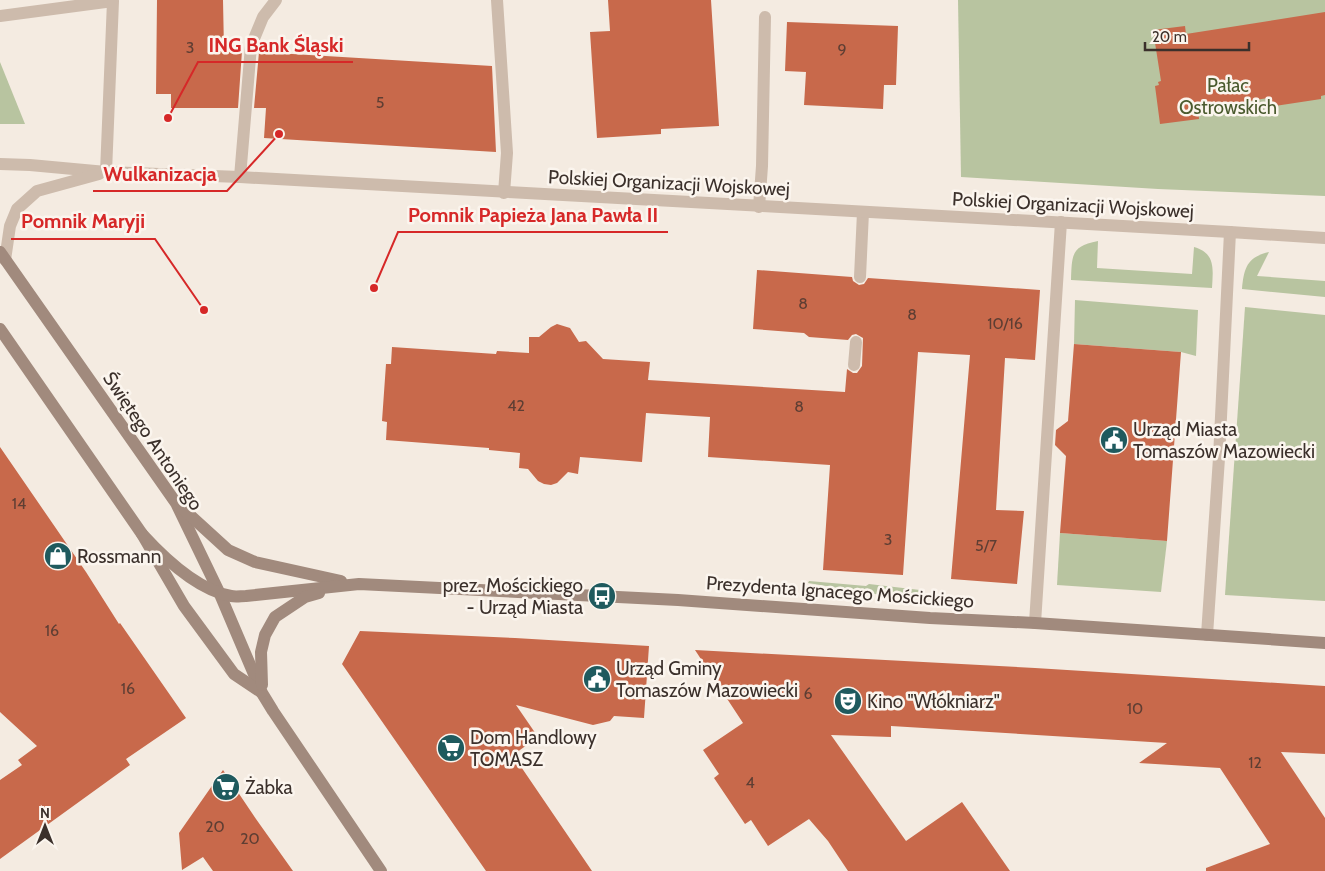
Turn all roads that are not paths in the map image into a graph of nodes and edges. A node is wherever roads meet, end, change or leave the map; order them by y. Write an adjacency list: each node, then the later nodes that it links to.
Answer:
1 (276, 0): 7 (street)
2 (497, 0): 8 (street)
3 (0, 16): 6 (street)
4 (765, 17): 9 (street)
5 (0, 164): 6 (street, Polskiej Organizacji Wojskowej)
6 (106, 172): 7 (street, Polskiej Organizacji Wojskowej); 14 (street, Polskiej Organizacji Wojskowej)
7 (240, 177): 8 (street, Polskiej Organizacji Wojskowej)
8 (504, 193): 9 (street, Polskiej Organizacji Wojskowej)
9 (759, 207): 10 (street, Polskiej Organizacji Wojskowej)
10 (864, 212): 11 (street, Polskiej Organizacji Wojskowej); 15 (street)
11 (1061, 222): 12 (street, Polskiej Organizacji Wojskowej); 23 (street)
12 (1230, 232): 13 (street, Polskiej Organizacji Wojskowej); 24 (street)
13 (1325, 238)
14 (2, 256): 19 (main road, Świętego Antoniego)
15 (860, 277)
16 (0, 329): 20 (main road, Świętego Antoniego)
17 (856, 342): 18 (street)
18 (854, 365)
19 (176, 503): 21 (main road, Prezydenta Ignacego Mościckiego); 22 (main road, Świętego Antoniego)
20 (142, 534): 22 (main road, Prezydenta Ignacego Mościckiego); 26 (main road, Świętego Antoniego)
21 (352, 584): 22 (main road, Prezydenta Ignacego Mościckiego); 23 (main road, Prezydenta Ignacego Mościckiego); 26 (main road)
22 (219, 592): 26 (main road, Świętego Antoniego)
23 (1035, 623): 24 (main road, Prezydenta Ignacego Mościckiego)
24 (1207, 635): 25 (main road, Prezydenta Ignacego Mościckiego)
25 (1325, 643)
26 (262, 693): 27 (main road, Świętego Antoniego)
27 (381, 871)

